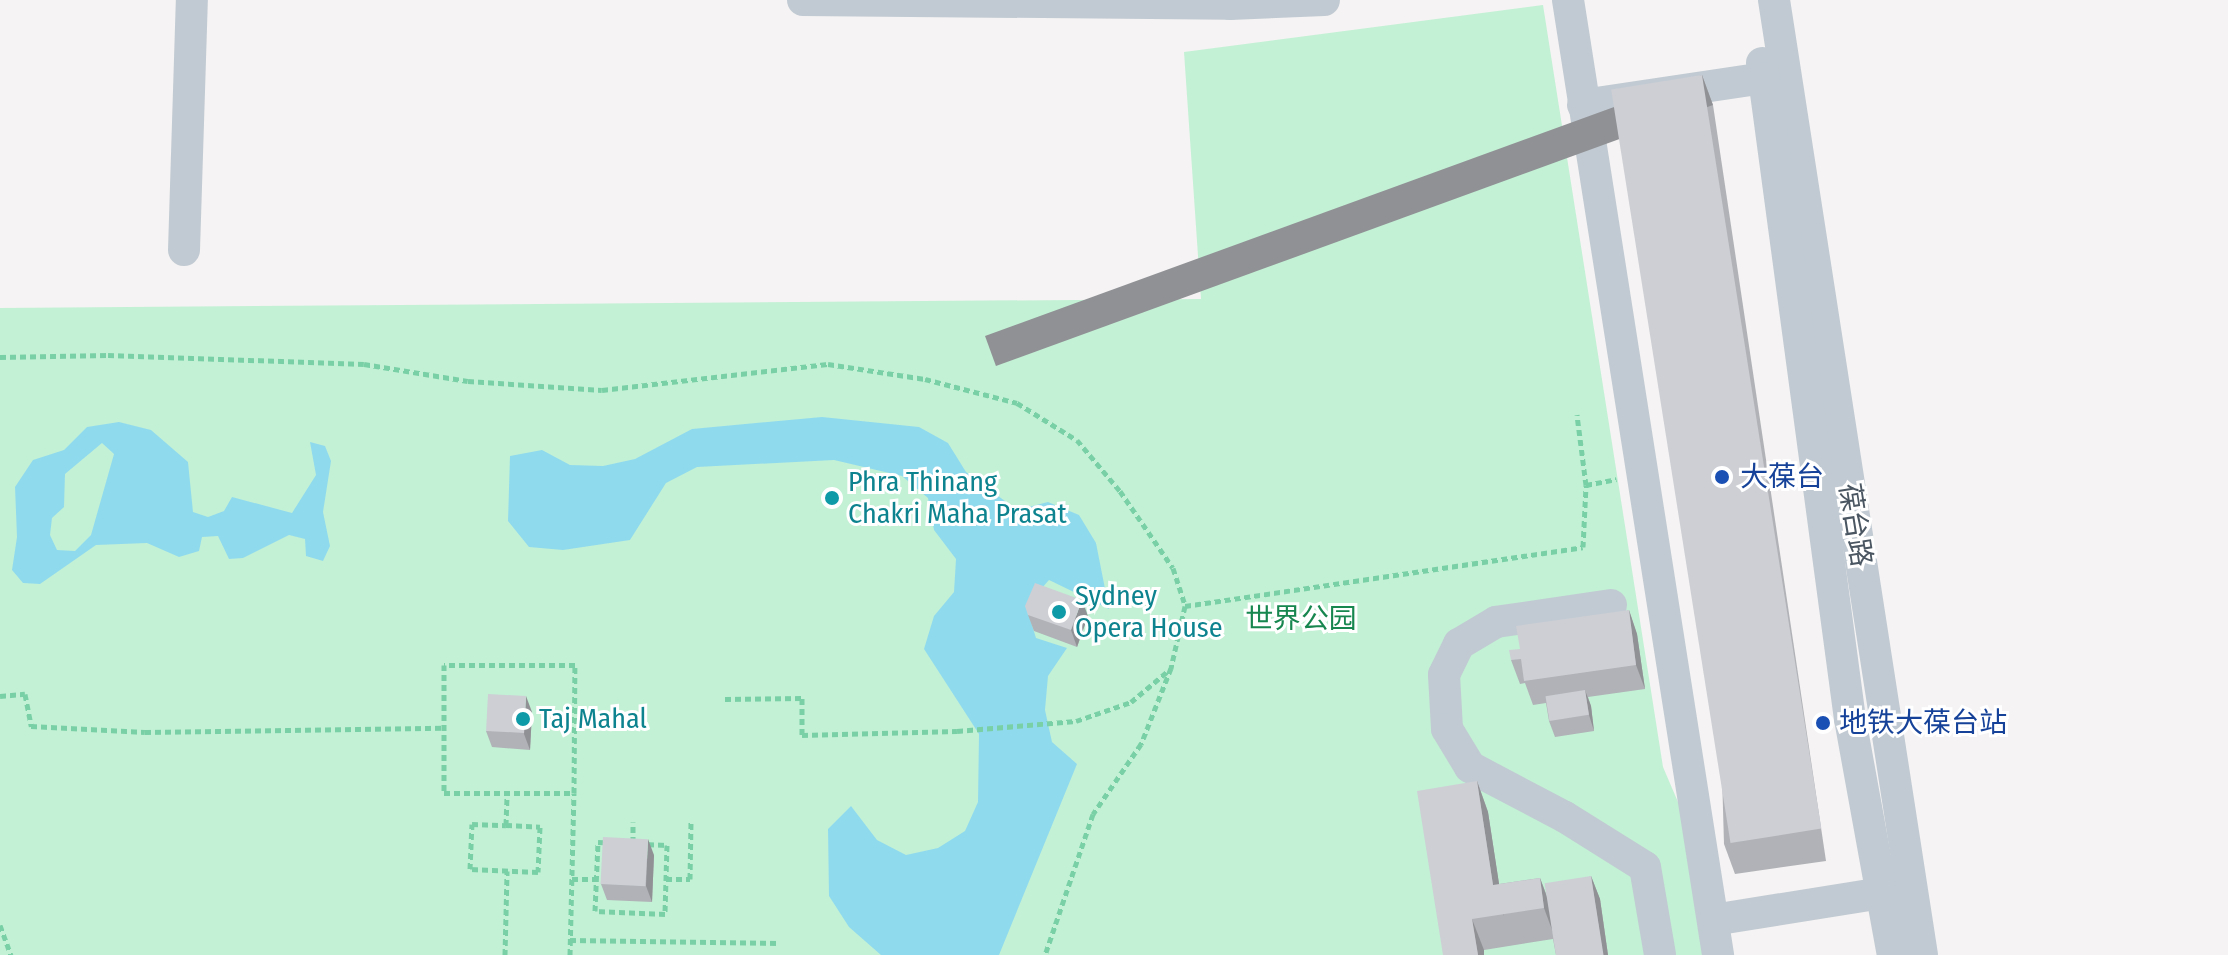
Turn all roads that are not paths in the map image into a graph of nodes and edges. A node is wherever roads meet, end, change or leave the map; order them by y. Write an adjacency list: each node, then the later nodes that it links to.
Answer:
1 (192, 0): 9 (street)
2 (803, 0): 3 (street)
3 (1324, 0)
4 (1568, 0): 8 (street)
5 (1753, 0): 7 (street, 葆台路)
6 (1774, 0): 16 (street, 葆台路)
7 (1764, 78): 8 (street); 11 (street, 葆台路)
8 (1583, 105): 12 (street)
9 (184, 250)
10 (1611, 605): 13 (street)
11 (1882, 893): 12 (street); 15 (street, 葆台路)
12 (1713, 920): 14 (street)
13 (1660, 955)
14 (1718, 955)
15 (1893, 955)
16 (1922, 955)

